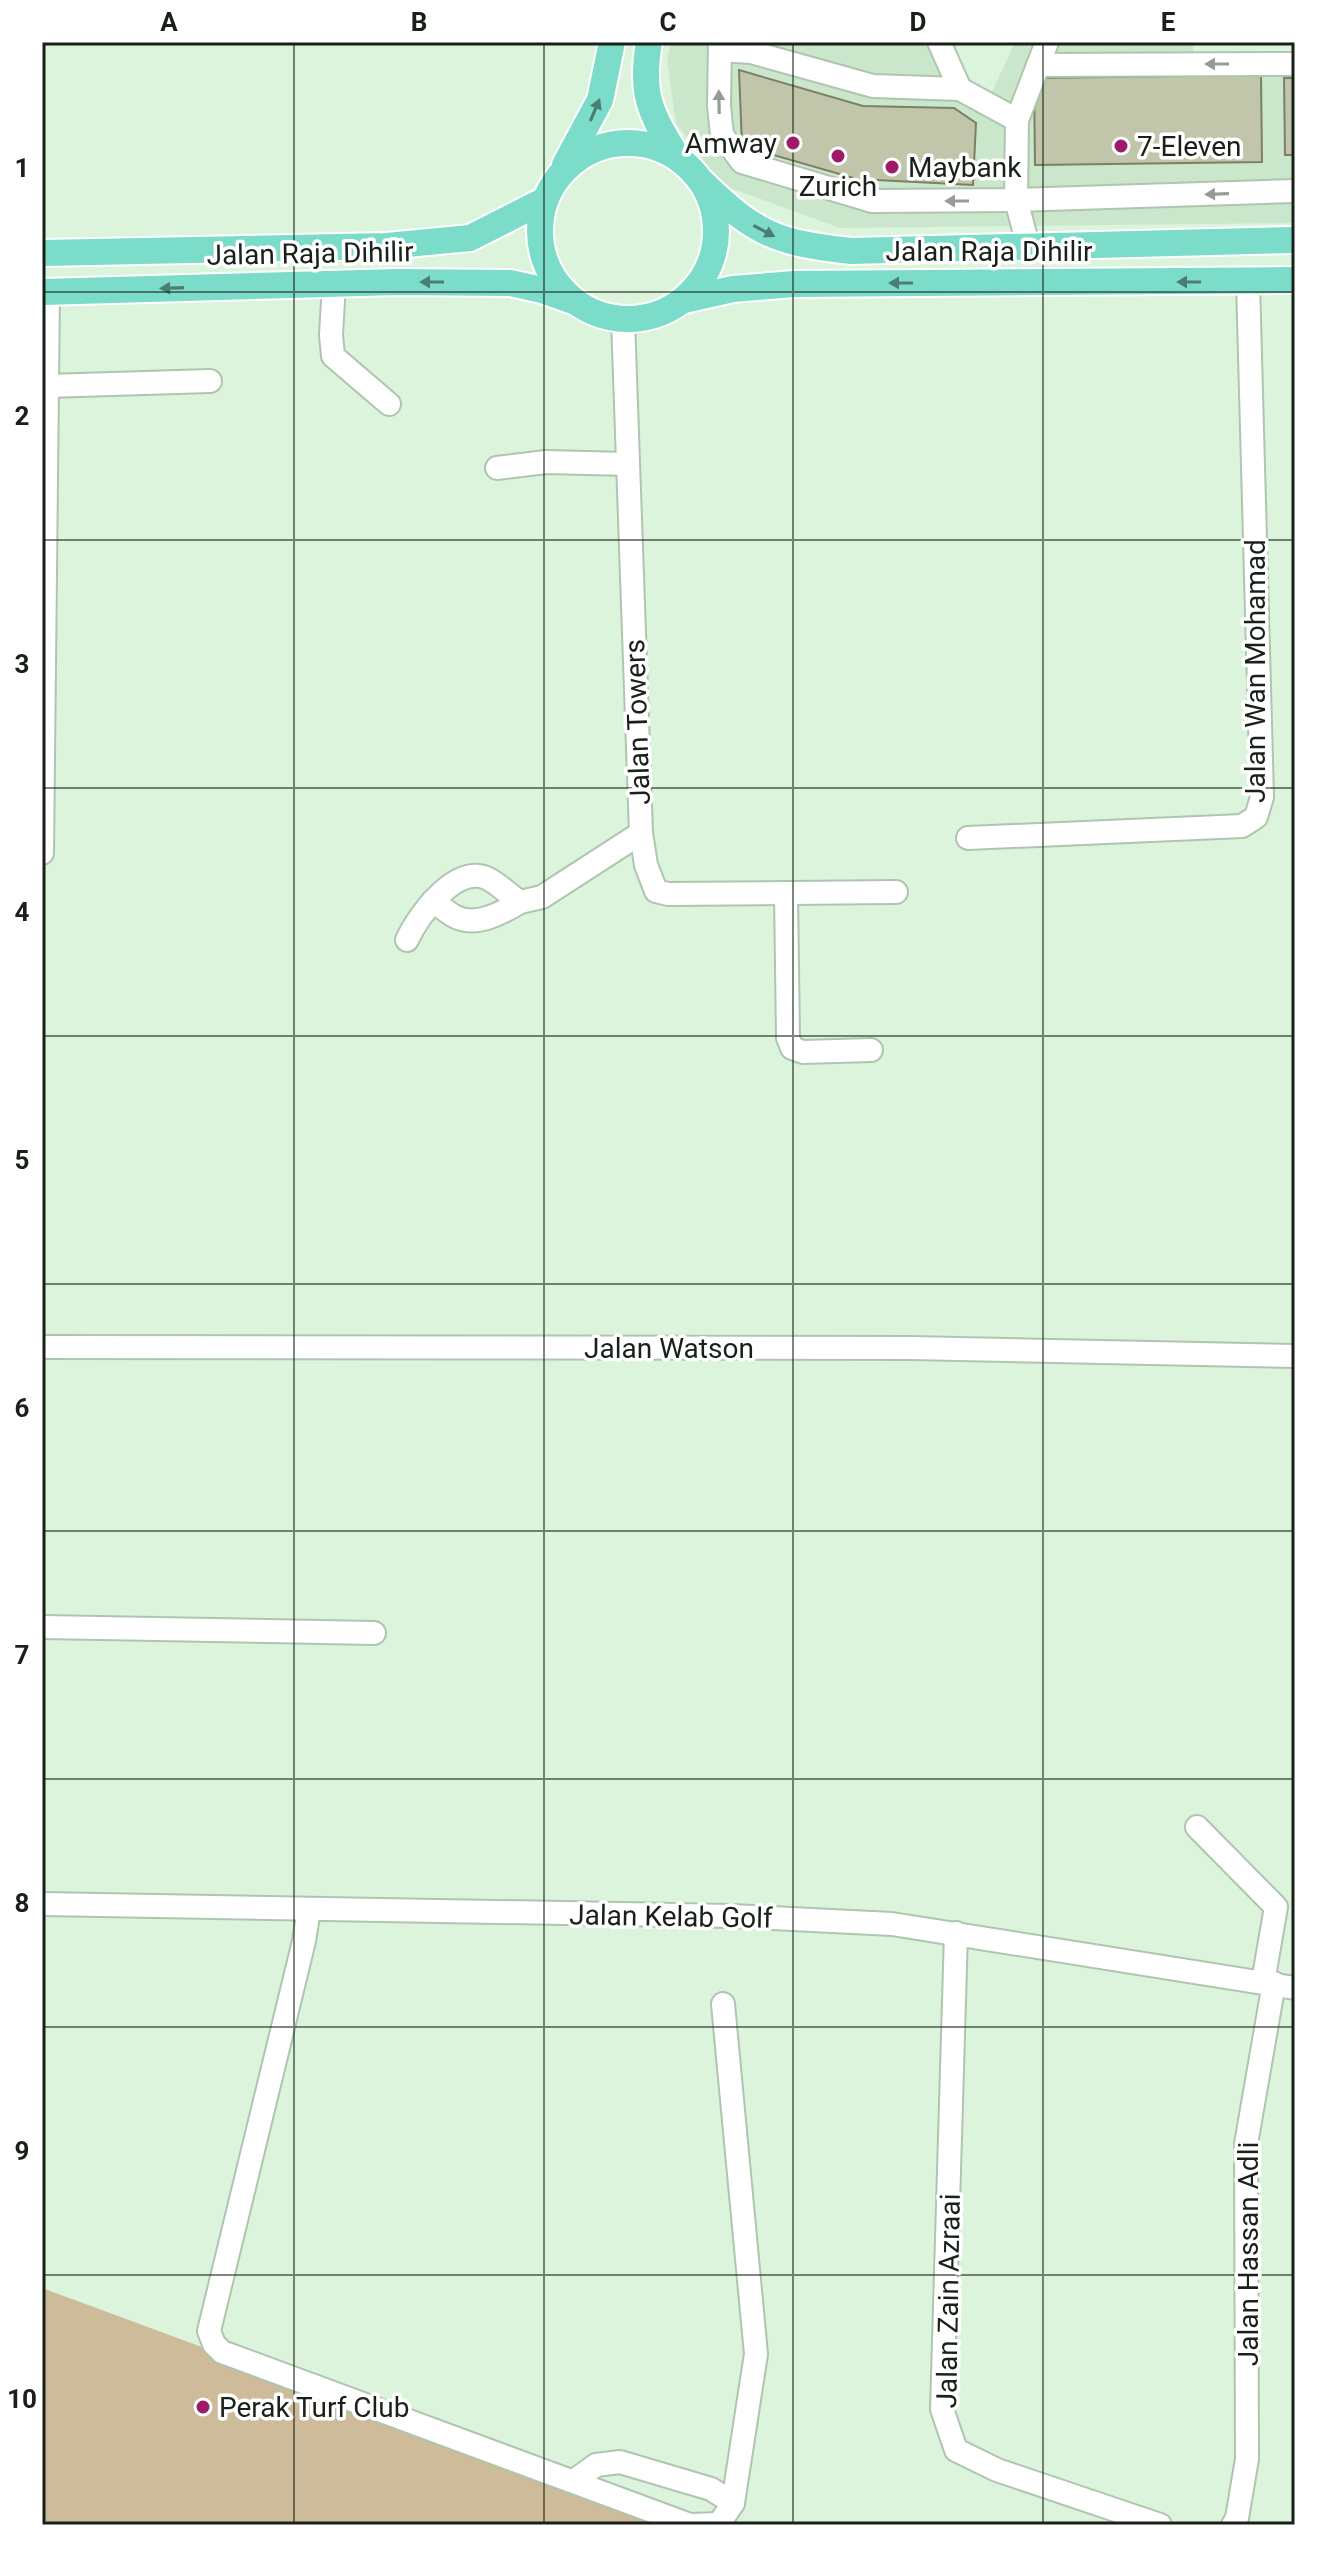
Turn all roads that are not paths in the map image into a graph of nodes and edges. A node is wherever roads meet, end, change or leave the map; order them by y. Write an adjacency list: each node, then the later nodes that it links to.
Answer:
1 (612, 42): 11 (main road, one-way to 1)
2 (649, 42): 10 (main road)
3 (939, 42): 8 (street)
4 (1047, 42): 7 (street)
5 (720, 46): 8 (street); 15 (street, one-way to 5)
6 (1295, 64): 7 (street, one-way to 7)
7 (1038, 65): 9 (street)
8 (960, 89): 9 (street)
9 (1017, 120): 15 (street)
10 (677, 157): 11 (main road); 12 (main road)
11 (561, 172): 14 (main road)
12 (703, 183): 17 (main road, Jalan Raja Dihilir, one-way to 17); 23 (main road)
13 (1295, 191): 15 (street, one-way to 15)
14 (545, 200): 18 (main road, Jalan Raja Dihilir); 24 (main road)
15 (1016, 200): 17 (street)
16 (1295, 240): 17 (main road, Jalan Raja Dihilir)
17 (1028, 245)
18 (42, 253)
19 (1295, 280): 20 (main road, Jalan Raja Dihilir)
20 (1248, 282): 23 (main road, Jalan Raja Dihilir, one-way to 23); 32 (street, Jalan Wan Mohamad)
21 (334, 284): 22 (main road, Jalan Raja Dihilir, one-way to 22); 24 (main road, Jalan Raja Dihilir, one-way to 21); 28 (street)
22 (45, 292): 27 (street)
23 (684, 300): 25 (main road)
24 (576, 302): 25 (main road)
25 (623, 319): 29 (street, Jalan Towers)
26 (210, 381): 27 (street)
27 (47, 386): 33 (street)
28 (389, 404)
29 (628, 464): 30 (street); 31 (street, Jalan Towers)
30 (497, 468)
31 (641, 833): 35 (street); 37 (street, Jalan Towers)
32 (968, 838)
33 (42, 853)
34 (896, 892): 35 (street)
35 (786, 893): 39 (street)
36 (433, 901): 37 (street, Jalan Towers); 37 (street); 38 (street)
37 (520, 902)
38 (407, 940)
39 (871, 1050)
40 (42, 1347): 41 (street, Jalan Watson)
41 (1295, 1356)
42 (42, 1627): 43 (street)
43 (374, 1633)
44 (1197, 1827): 47 (street)
45 (42, 1904): 46 (street, Jalan Kelab Golf)
46 (309, 1909): 48 (street, Jalan Kelab Golf); 51 (street)
47 (1286, 1911): 49 (street, Jalan Hassan Adli)
48 (956, 1933): 49 (street, Jalan Kelab Golf); 53 (street, Jalan Zain Azraai)
49 (1277, 1984): 54 (street, Jalan Hassan Adli)
50 (723, 2004): 52 (street)
51 (574, 2481): 52 (street); 52 (street)
52 (733, 2503)
53 (1160, 2525)
54 (1233, 2525)

